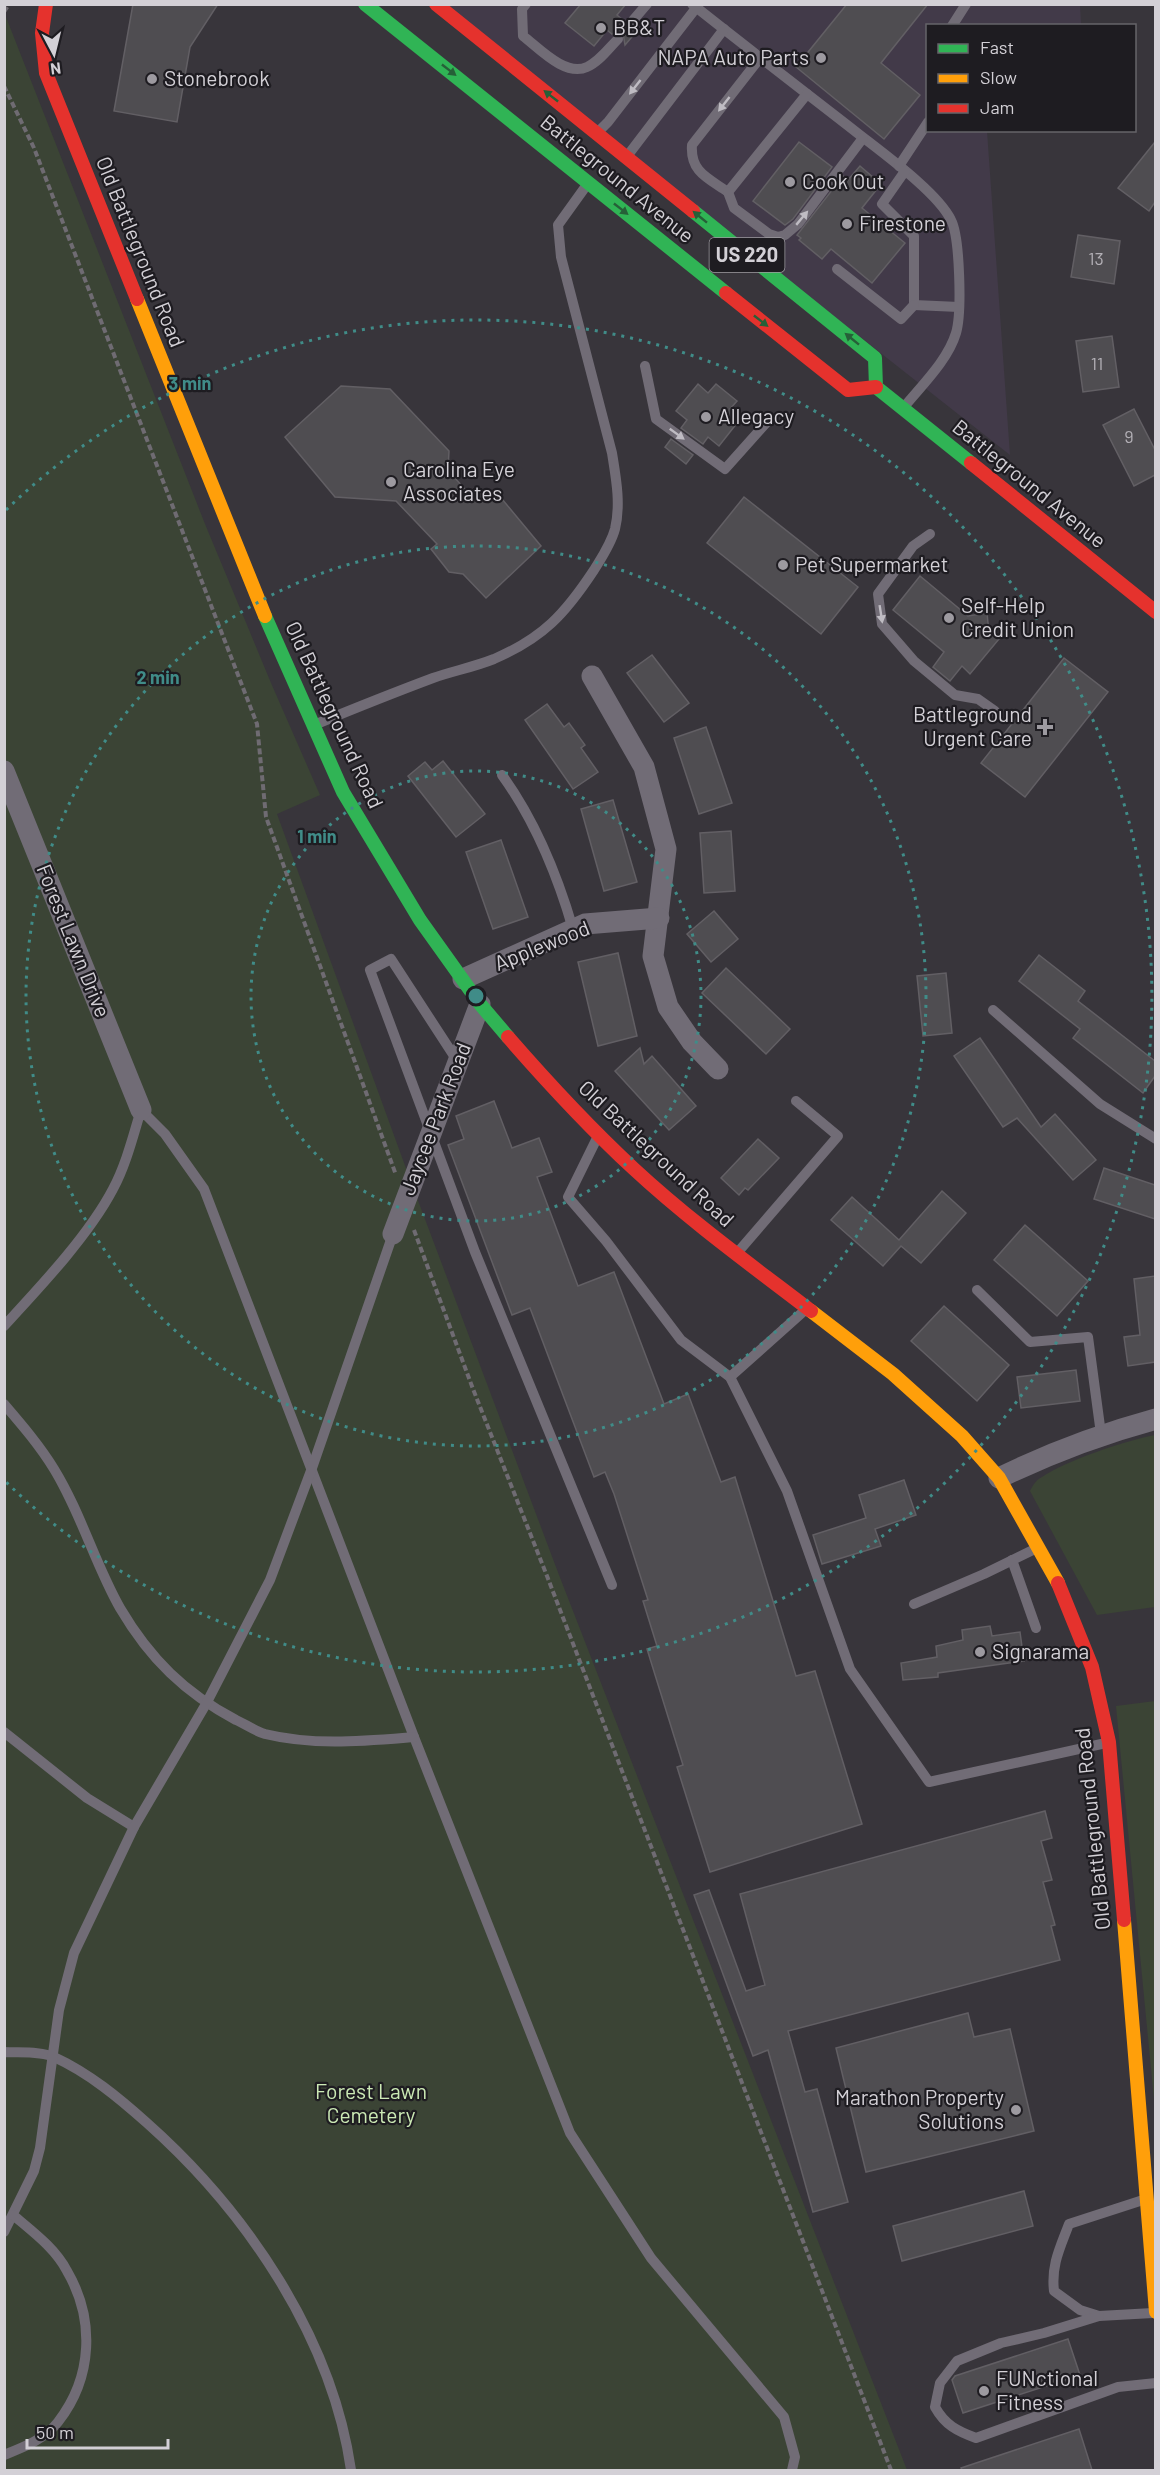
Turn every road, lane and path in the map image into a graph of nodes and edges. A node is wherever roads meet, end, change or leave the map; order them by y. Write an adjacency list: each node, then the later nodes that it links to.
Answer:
1 (9, 4): 9 (path)
2 (46, 4): 37 (street, Old Battleground Road)
3 (365, 4): 19 (street, Battleground Avenue / US 220, one-way to 19)
4 (436, 4): 18 (street, Battleground Avenue / US 220, one-way to 4)
5 (526, 4): 13 (lane)
6 (647, 4): 11 (lane)
7 (966, 4): 10 (lane)
8 (694, 6): 12 (lane); 18 (lane, one-way to 18)
9 (4, 12)
10 (953, 24)
11 (629, 25)
12 (724, 29): 14 (lane); 22 (lane)
13 (618, 39)
14 (760, 58): 16 (lane); 25 (lane, one-way to 25)
15 (4, 86): 52 (path)
16 (807, 94): 21 (lane); 25 (lane)
17 (926, 124): 23 (lane)
18 (597, 132): 22 (street, Battleground Avenue / US 220)
19 (526, 133): 20 (street); 24 (street, Battleground Avenue / US 220)
20 (546, 134)
21 (863, 138): 23 (lane); 25 (lane, one-way to 21)
22 (620, 161): 30 (street, Battleground Avenue / US 220, one-way to 22)
23 (902, 168): 27 (lane); 28 (lane)
24 (588, 183): 30 (street, Battleground Avenue / US 220, one-way to 30); 37 (lane)
25 (728, 192)
26 (837, 269): 27 (lane)
27 (914, 305): 28 (lane)
28 (959, 307): 31 (lane)
29 (645, 366): 32 (lane, one-way to 32)
30 (876, 387): 31 (street, Battleground Avenue)
31 (902, 410): 34 (street, Battleground Avenue)
32 (767, 422)
33 (930, 534): 36 (lane, one-way to 36)
34 (1155, 612)
35 (592, 676): 40 (street)
36 (995, 711)
37 (312, 725): 42 (street, Old Battleground Road)
38 (4, 771): 48 (street, Forest Lawn Drive)
39 (502, 775): 41 (lane)
40 (659, 918): 41 (street, Applewood); 46 (street)
41 (573, 929): 42 (street, Applewood)
42 (463, 979): 43 (street, Old Battleground Road)
43 (480, 1004): 45 (street, Jaycee Park Road); 50 (street, Old Battleground Road)
44 (993, 1010): 51 (lane)
45 (458, 1062): 49 (street, Jaycee Park Road); 49 (lane)
46 (718, 1069)
47 (796, 1101): 54 (lane)
48 (141, 1110): 57 (lane); 62 (lane)
49 (430, 1134): 52 (street, Jaycee Park Road); 66 (lane)
50 (599, 1134): 54 (street, Old Battleground Road); 58 (lane)
51 (1155, 1139)
52 (405, 1200): 53 (street, Jaycee Park Road); 85 (path)
53 (393, 1234): 62 (lane)
54 (736, 1255): 56 (street, Old Battleground Road)
55 (977, 1290): 61 (lane)
56 (807, 1309): 58 (lane); 63 (street, Old Battleground Road)
57 (4, 1326)
58 (730, 1377): 72 (lane)
59 (4, 1404): 69 (lane)
60 (1155, 1419): 61 (street)
61 (1101, 1434): 63 (street)
62 (312, 1468): 69 (lane); 71 (lane)
63 (999, 1478): 64 (street, Old Battleground Road)
64 (1039, 1547): 65 (lane); 72 (street, Old Battleground Road)
65 (1012, 1560): 67 (lane); 68 (lane)
66 (612, 1585)
67 (914, 1604)
68 (1036, 1628)
69 (206, 1704): 71 (lane); 73 (lane)
70 (4, 1732): 73 (lane)
71 (414, 1737): 84 (lane)
72 (1109, 1742): 76 (street, Old Battleground Road)
73 (134, 1827): 75 (lane)
74 (4, 2052): 75 (lane)
75 (52, 2056): 77 (lane); 83 (lane)
76 (1146, 2199): 79 (street, Old Battleground Road); 80 (lane)
77 (13, 2215): 78 (lane); 82 (lane)
78 (4, 2232)
79 (1155, 2312): 80 (lane)
80 (1099, 2316): 81 (lane)
81 (1155, 2382)
82 (4, 2455)
83 (351, 2470)
84 (792, 2470)
85 (891, 2470)

